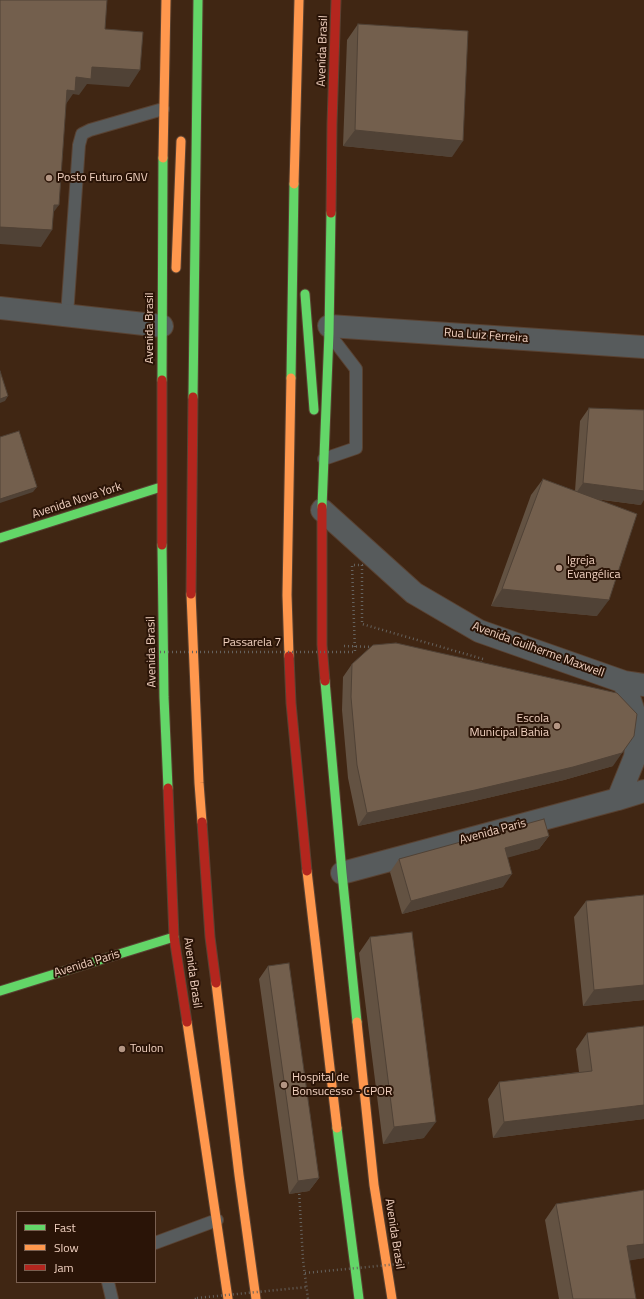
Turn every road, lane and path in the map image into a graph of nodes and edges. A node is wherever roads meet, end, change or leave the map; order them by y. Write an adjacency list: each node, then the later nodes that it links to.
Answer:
1 (166, 0): 6 (main road, Avenida Brasil)
2 (197, 0): 5 (main road); 43 (main road, Avenida Brasil)
3 (299, 0): 8 (main road)
4 (336, 0): 16 (main road, Avenida Brasil)
5 (188, 45)
6 (163, 109): 14 (lane); 15 (main road, Avenida Brasil)
7 (182, 131): 10 (main road)
8 (294, 168): 9 (main road); 44 (main road)
9 (302, 264)
10 (175, 274)
11 (304, 288): 20 (main road)
12 (171, 289): 15 (main road)
13 (0, 308): 14 (street)
14 (66, 315): 15 (street)
15 (162, 326): 19 (main road, Avenida Brasil)
16 (329, 330): 17 (street, Rua Luiz Ferreira); 18 (main road, Avenida Brasil); 18 (lane)
17 (644, 347)
18 (324, 459): 20 (main road, Avenida Brasil)
19 (161, 487): 21 (main road, Avenida Nova York); 30 (main road, Avenida Brasil)
20 (322, 510): 22 (main road, Avenida Brasil); 26 (street, Avenida Guilherme Maxwell)
21 (0, 538)
22 (322, 645): 23 (path); 29 (main road, Avenida Brasil)
23 (377, 647)
24 (148, 652): 25 (path, Passarela 7, bridge)
25 (481, 668)
26 (634, 683): 28 (street, Avenida Guilherme Maxwell)
27 (644, 791): 28 (street, Avenida Paris)
28 (618, 799): 29 (street, Avenida Paris)
29 (342, 873): 45 (main road, Avenida Brasil)
30 (174, 937): 31 (main road, Avenida Paris); 33 (main road, Avenida Brasil)
31 (0, 991)
32 (298, 1186): 36 (path)
33 (217, 1220): 34 (lane); 42 (main road, Avenida Brasil)
34 (156, 1243)
35 (409, 1263): 36 (path, bridge)
36 (305, 1273): 38 (path)
37 (108, 1283): 41 (lane)
38 (307, 1287): 39 (path, bridge); 40 (path)
39 (196, 1298)
40 (308, 1298)
41 (112, 1299)
42 (228, 1299)
43 (256, 1299)
44 (359, 1299)
45 (392, 1299)

